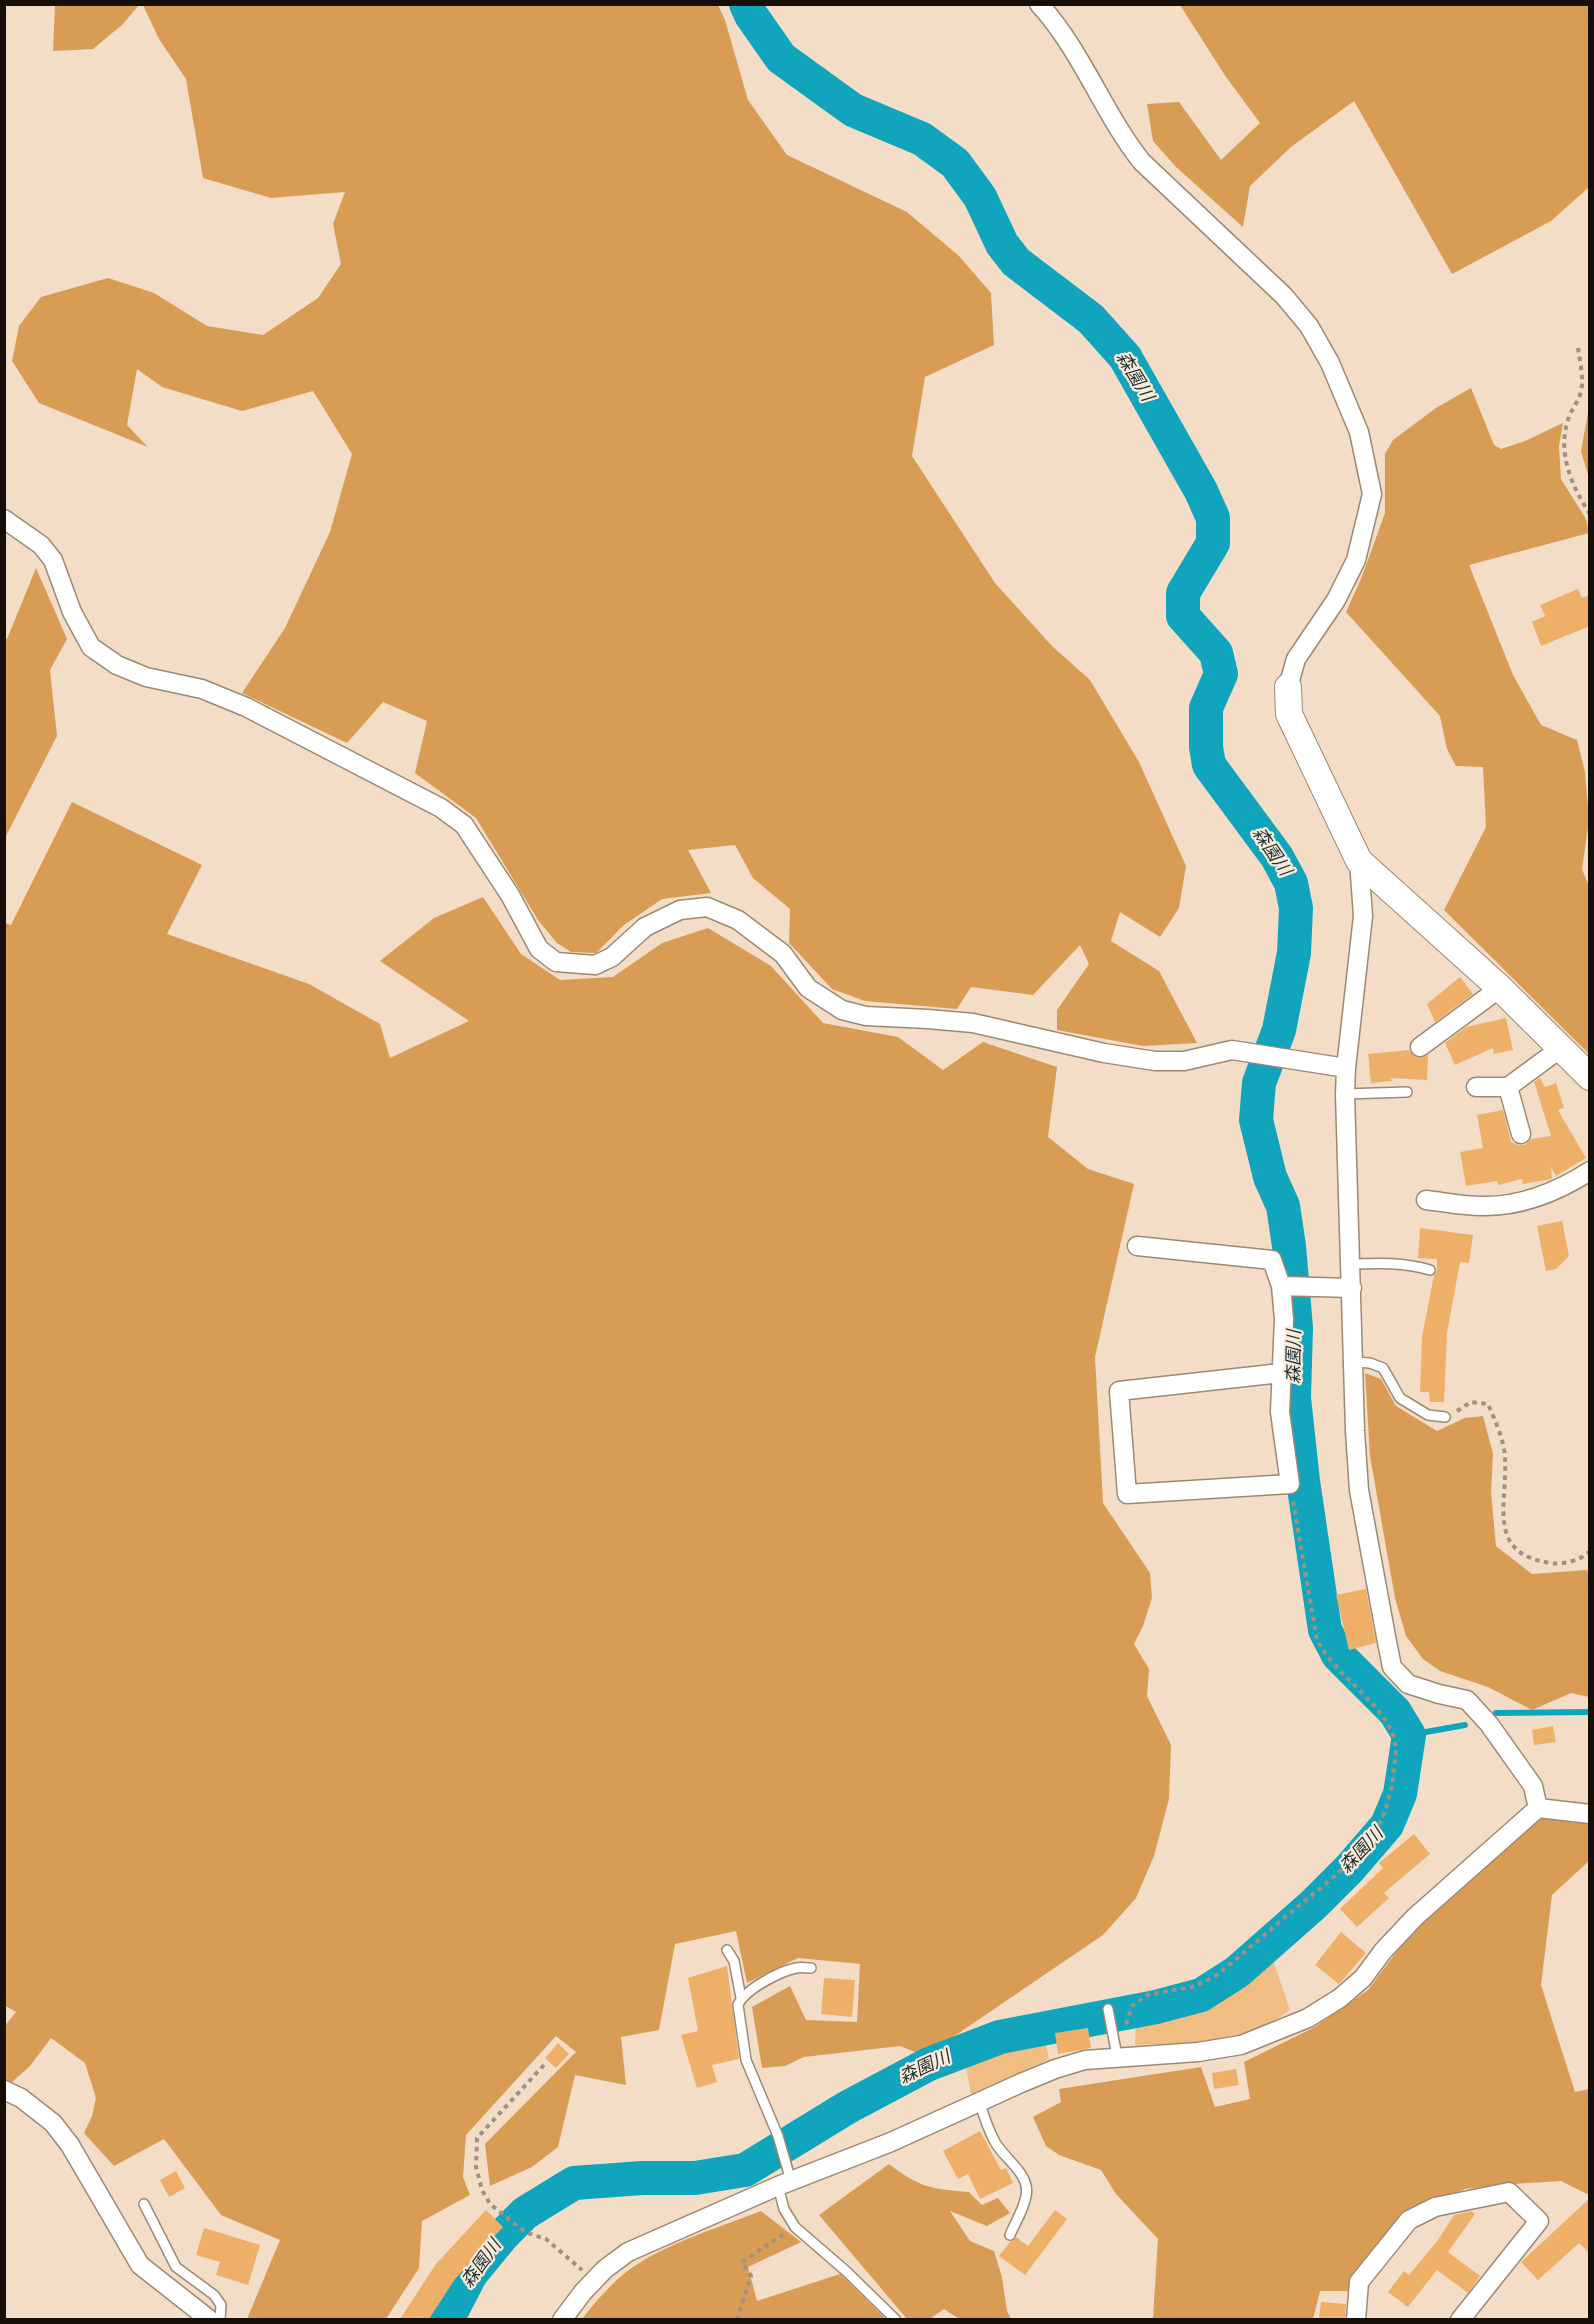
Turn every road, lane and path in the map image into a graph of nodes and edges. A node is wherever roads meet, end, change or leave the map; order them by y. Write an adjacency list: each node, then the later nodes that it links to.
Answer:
1 (1039, 4): 5 (street)
2 (1578, 348): 3 (path)
3 (1590, 514)
4 (4, 519): 10 (street)
5 (1288, 687): 6 (street)
6 (1359, 861): 7 (street); 10 (street)
7 (1500, 988): 8 (street); 9 (street)
8 (1420, 1047)
9 (1561, 1048): 11 (street); 13 (street)
10 (1346, 1068): 15 (street)
11 (1590, 1077)
12 (1476, 1087): 13 (street)
13 (1508, 1087): 16 (street)
14 (1407, 1092): 15 (lane)
15 (1345, 1094): 20 (street)
16 (1521, 1134)
17 (1590, 1171): 18 (street)
18 (1426, 1200)
19 (1137, 1246): 22 (street)
20 (1351, 1264): 21 (lane); 23 (street)
21 (1430, 1270)
22 (1281, 1286): 23 (street); 25 (street)
23 (1352, 1288): 24 (street)
24 (1354, 1362): 26 (lane); 29 (street)
25 (1281, 1373): 27 (street); 27 (street)
26 (1445, 1417): 28 (path)
27 (1290, 1484): 35 (path)
28 (1590, 1551)
29 (1538, 1808): 30 (street); 36 (street)
30 (1590, 1814)
31 (727, 1950): 33 (lane)
32 (811, 1968): 33 (lane)
33 (741, 1998): 40 (lane)
34 (1108, 2009): 36 (lane)
35 (1127, 2020)
36 (1117, 2056): 39 (street)
37 (543, 2065): 44 (path)
38 (4, 2090): 45 (street)
39 (980, 2103): 40 (street); 43 (lane)
40 (784, 2184): 42 (lane); 44 (street)
41 (144, 2204): 46 (lane)
42 (795, 2227): 48 (path); 49 (lane)
43 (1010, 2235)
44 (594, 2281): 47 (street)
45 (210, 2319)
46 (220, 2319)
47 (562, 2319)
48 (737, 2319)
49 (896, 2319)
50 (1356, 2319): 51 (street)
51 (1460, 2319)

